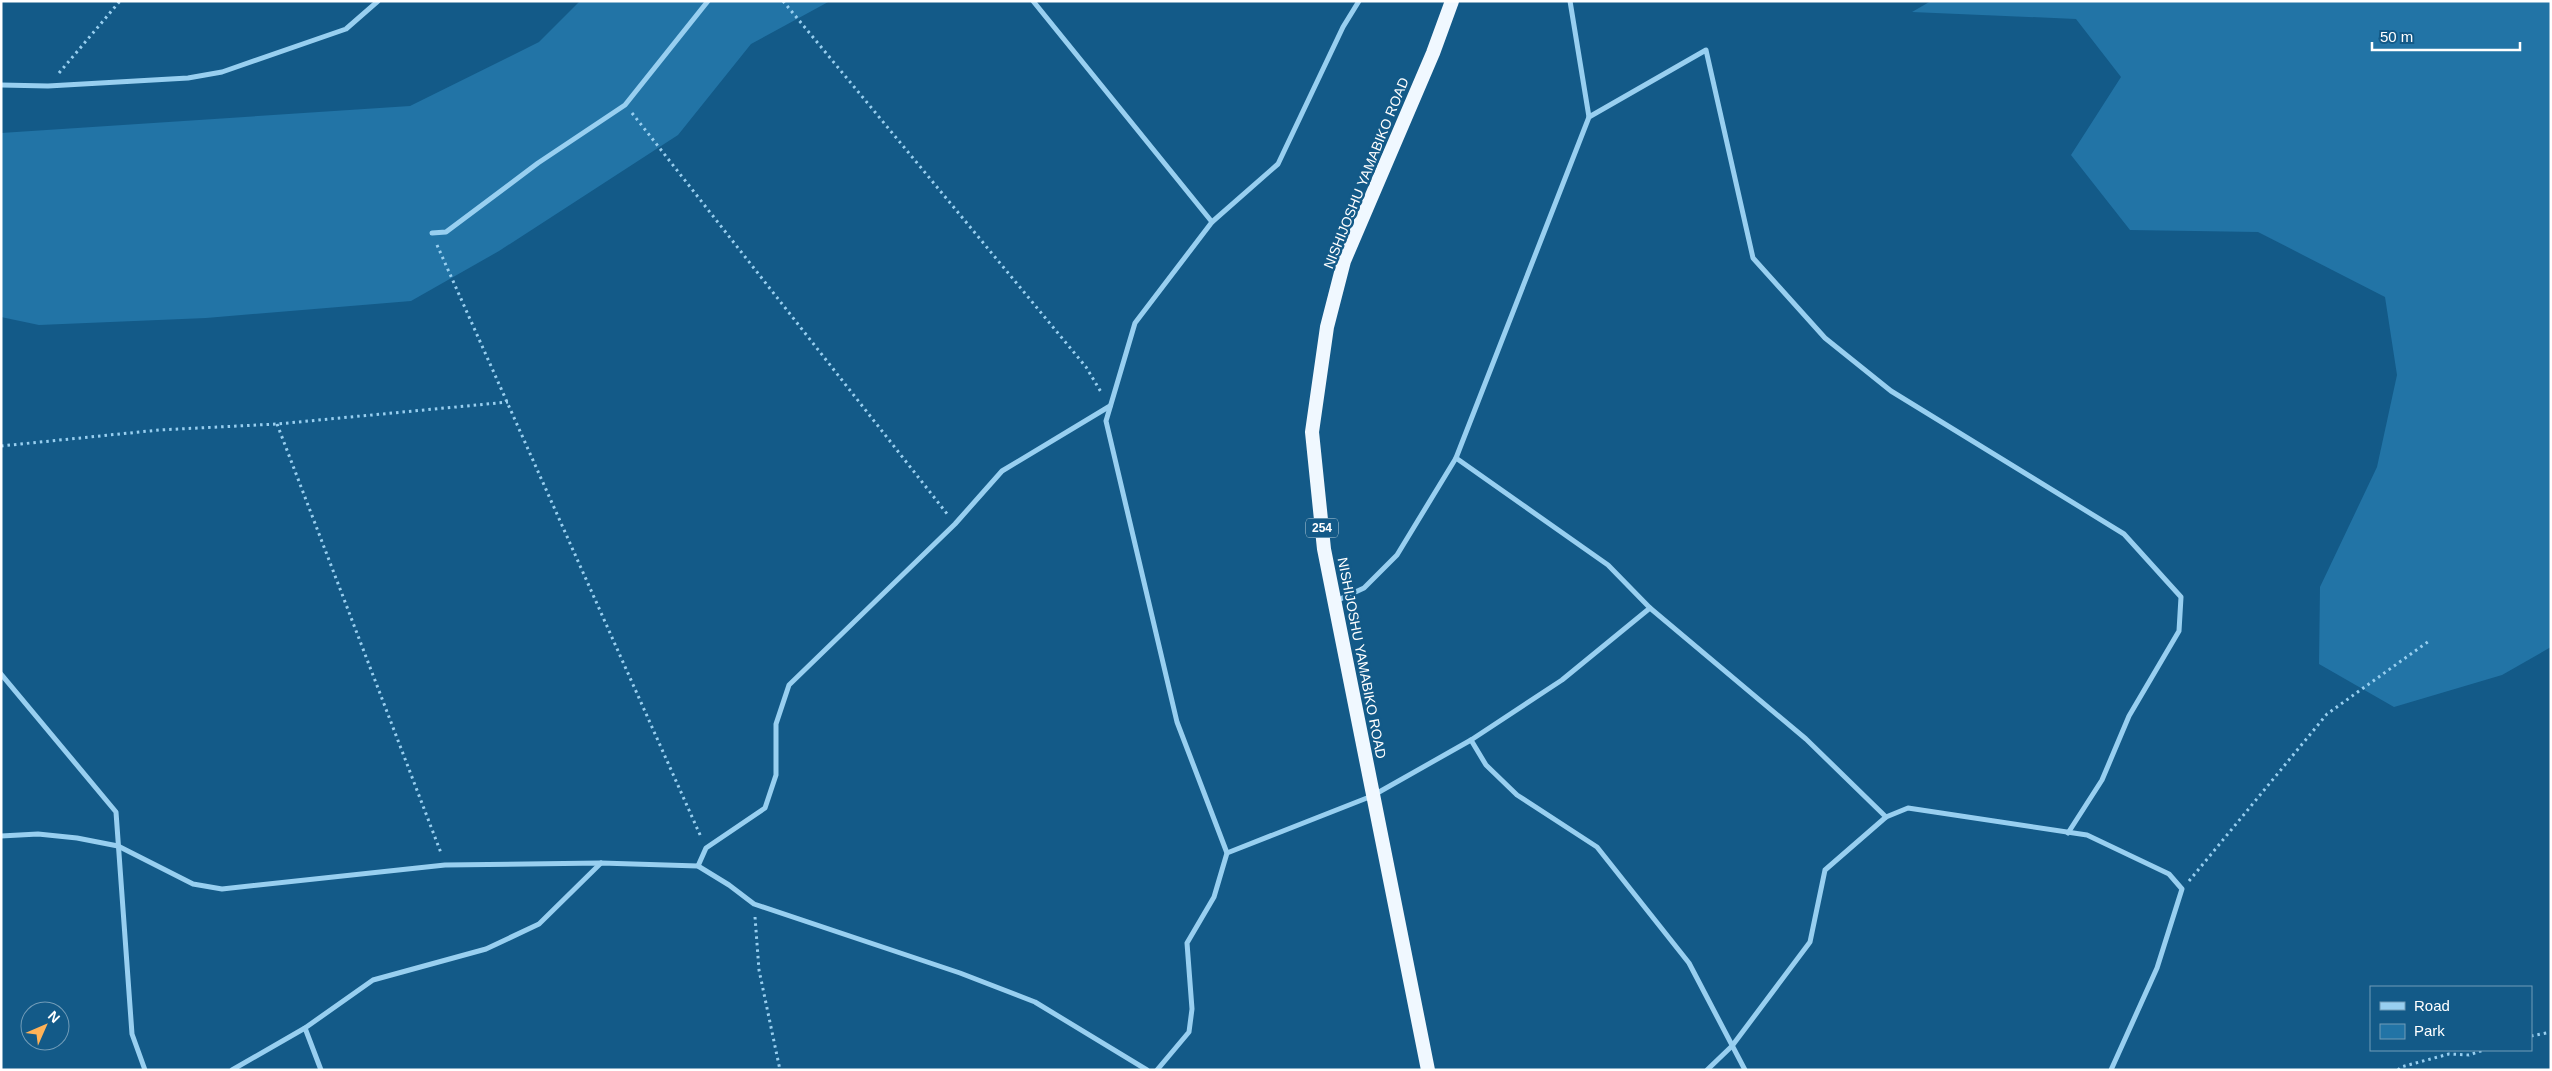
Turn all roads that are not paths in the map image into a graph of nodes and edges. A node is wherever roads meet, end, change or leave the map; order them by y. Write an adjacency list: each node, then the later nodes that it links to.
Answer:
1 (378, 1): 7 (street)
2 (708, 1): 10 (street)
3 (1033, 1): 9 (street)
4 (1359, 1): 9 (street)
5 (1452, 1): 13 (highway, NISHIJOSHU YAMABIKO ROAD / 254)
6 (1570, 1): 8 (street)
7 (1, 85)
8 (1589, 117): 12 (street); 19 (street)
9 (1212, 222): 11 (street)
10 (432, 233)
11 (1110, 406): 22 (street); 24 (street)
12 (1456, 458): 13 (street); 14 (street)
13 (1334, 602): 17 (highway, NISHIJOSHU YAMABIKO ROAD / 254)
14 (1650, 608): 16 (street); 18 (street)
15 (1, 674): 21 (street)
16 (1471, 740): 17 (street); 26 (street)
17 (1372, 796): 22 (street); 32 (highway, NISHIJOSHU YAMABIKO ROAD / 254)
18 (1886, 817): 19 (street); 26 (street)
19 (2068, 833): 35 (street)
20 (1, 836): 21 (street)
21 (118, 846): 23 (street); 27 (street)
22 (1227, 853): 31 (street)
23 (601, 863): 24 (street); 25 (street)
24 (698, 866): 30 (street)
25 (305, 1028): 28 (street); 29 (street)
26 (1732, 1046): 33 (street); 34 (street)
27 (145, 1070)
28 (232, 1070)
29 (321, 1070)
30 (1147, 1070)
31 (1157, 1070)
32 (1428, 1070)
33 (1707, 1070)
34 (1745, 1070)
35 (2111, 1070)

